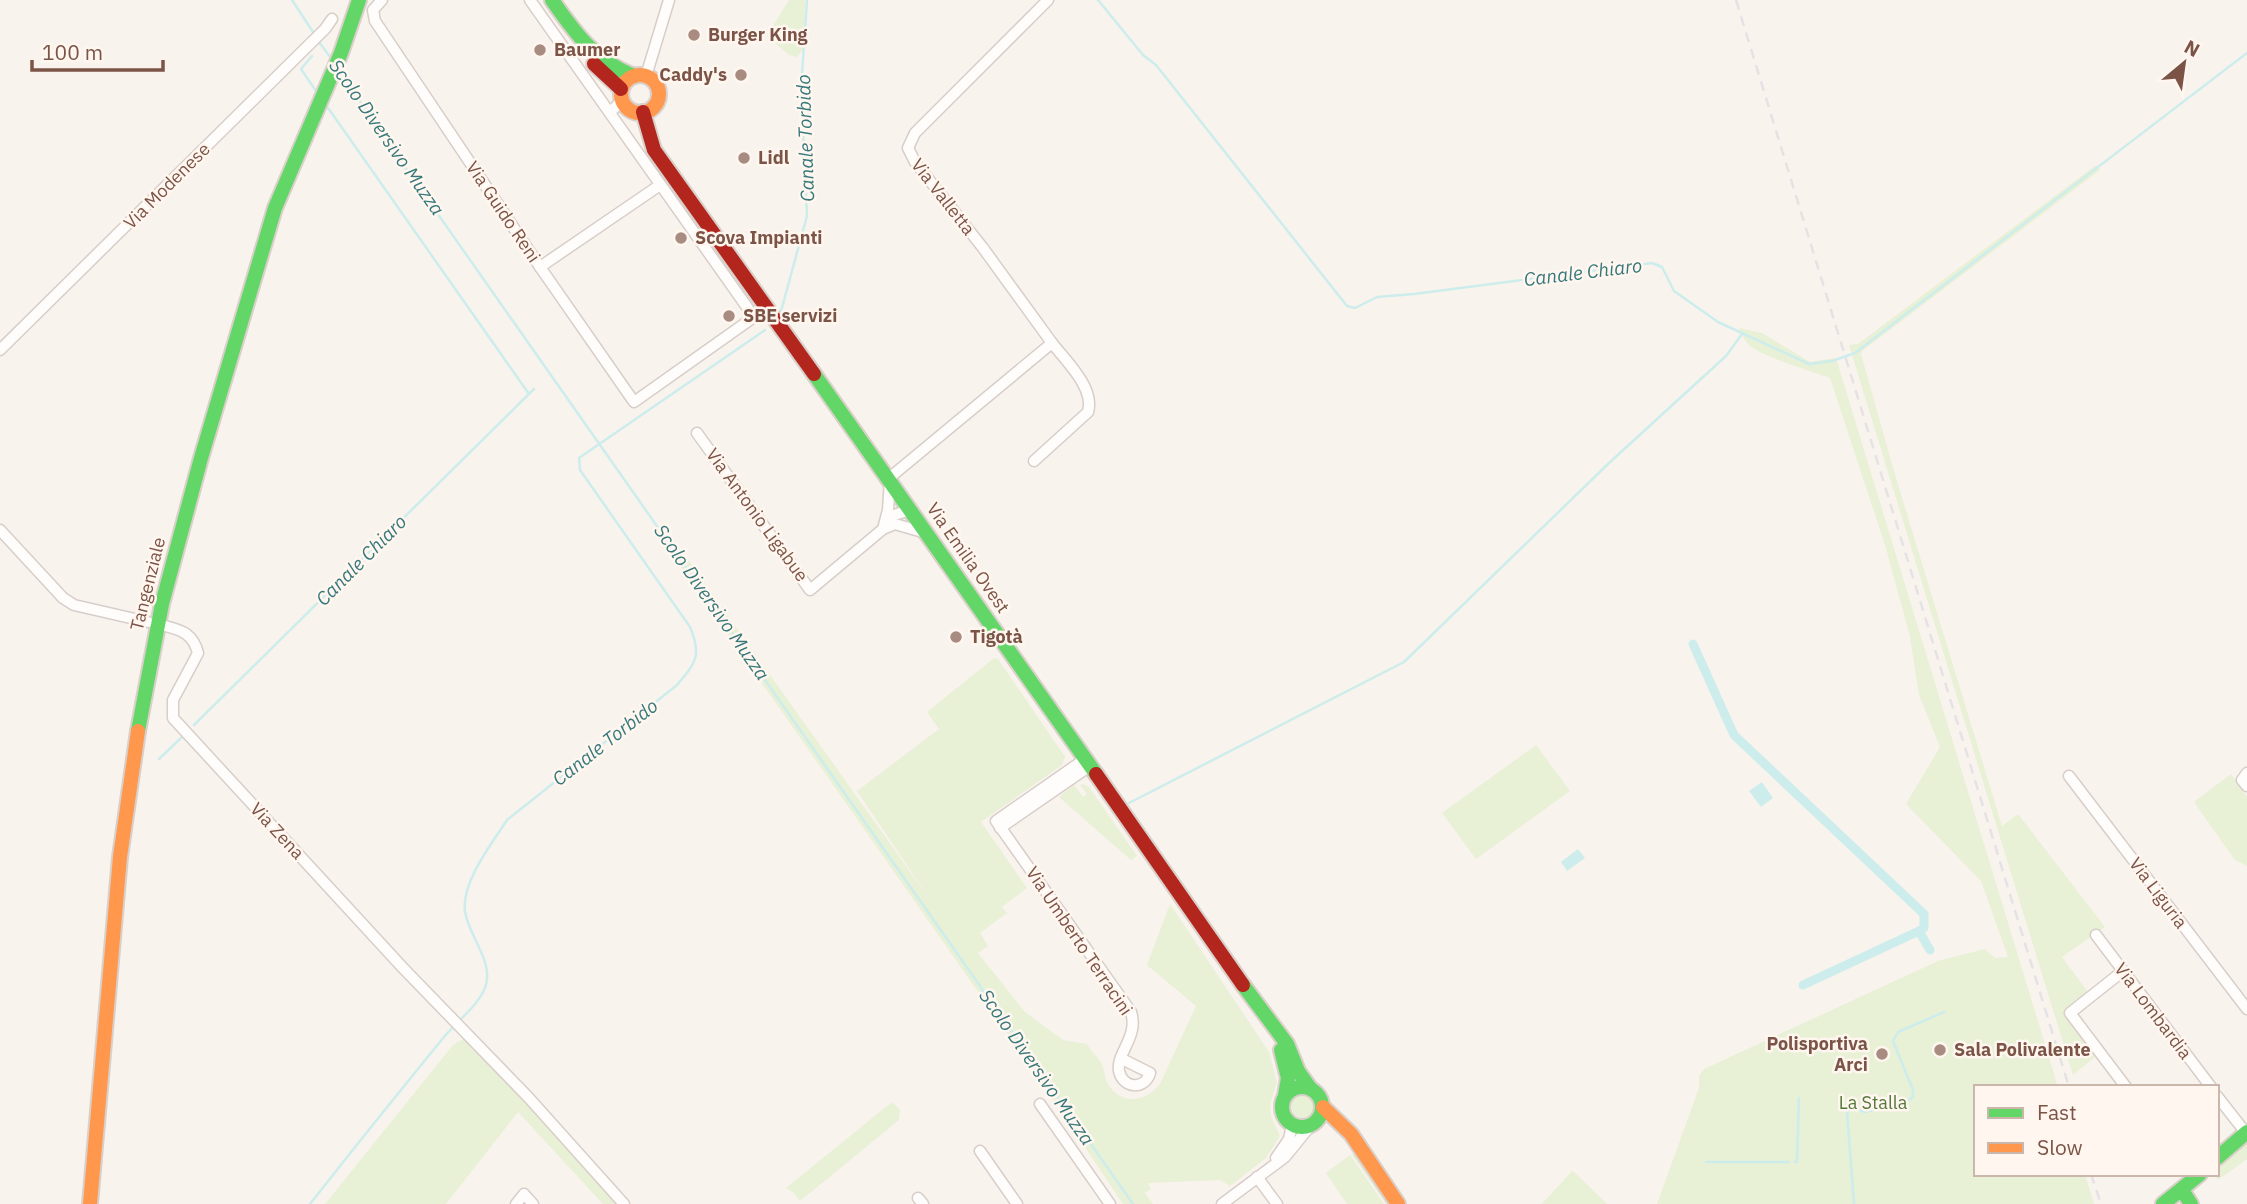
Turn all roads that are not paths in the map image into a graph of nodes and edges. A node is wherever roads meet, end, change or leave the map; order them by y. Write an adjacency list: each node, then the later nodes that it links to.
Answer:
1 (382, 0): 14 (street, Via Guido Reni)
2 (530, 0): 11 (street)
3 (552, 0): 8 (main road)
4 (669, 0): 9 (street)
5 (1048, 0): 15 (street, Via Valletta)
6 (357, 8): 47 (main road, Tangenziale)
7 (332, 19): 16 (street, Via Modenese)
8 (588, 50): 9 (main road); 10 (main road)
9 (640, 76): 10 (main road); 12 (main road)
10 (622, 95): 11 (street); 12 (main road)
11 (610, 112): 13 (street)
12 (643, 112): 19 (main road, Via Emilia Ovest)
13 (660, 185): 14 (street); 14 (street, Via Guido Reni)
14 (540, 267)
15 (1052, 343): 18 (street, Via Valletta); 19 (street)
16 (0, 350)
17 (697, 433): 21 (street, Via Antonio Ligabue)
18 (1034, 461)
19 (889, 479): 20 (main road, Via Emilia Ovest); 21 (street)
20 (910, 510): 21 (street, Via Antonio Ligabue); 23 (main road, Via Emilia Ovest)
21 (888, 525): 23 (street)
22 (0, 530): 24 (street)
23 (926, 533): 26 (main road, Via Emilia Ovest)
24 (148, 622)
25 (165, 626): 58 (street, Via Zena)
26 (1087, 762): 33 (main road, Via Emilia Ovest); 34 (street, Via Umberto Terracini)
27 (2247, 773): 29 (street)
28 (2069, 776): 32 (street, Via Liguria)
29 (2247, 786)
30 (2096, 935): 31 (street, Via Lombardia)
31 (2123, 971): 35 (street); 36 (street, Via Lombardia)
32 (2247, 1009)
33 (1270, 1023): 37 (main road, Via Emilia Ovest); 38 (main road, Via Emilia Ovest)
34 (1122, 1059)
35 (2124, 1085)
36 (2208, 1085)
37 (1310, 1088): 38 (main road); 41 (main road)
38 (1285, 1096): 43 (main road)
39 (2219, 1098): 44 (street)
40 (1040, 1104): 60 (street)
41 (1323, 1107): 42 (main road); 45 (main road)
42 (1314, 1124): 43 (main road); 45 (main road); 49 (street)
43 (1292, 1125): 49 (street)
44 (2246, 1132): 48 (main road)
45 (1356, 1144): 63 (main road)
46 (980, 1152): 59 (street)
47 (94, 1154): 53 (main road); 54 (main road, Tangenziale); 55 (main road)
48 (2219, 1156)
49 (1269, 1167): 51 (street)
50 (2198, 1176): 52 (main road)
51 (1257, 1177): 61 (street); 62 (street)
52 (2175, 1199): 64 (main road)
53 (81, 1204)
54 (90, 1204)
55 (95, 1204)
56 (516, 1204): 57 (street)
57 (533, 1204)
58 (624, 1204)
59 (1017, 1204)
60 (1110, 1204)
61 (1222, 1204)
62 (1277, 1204)
63 (1398, 1204)
64 (2192, 1204)

